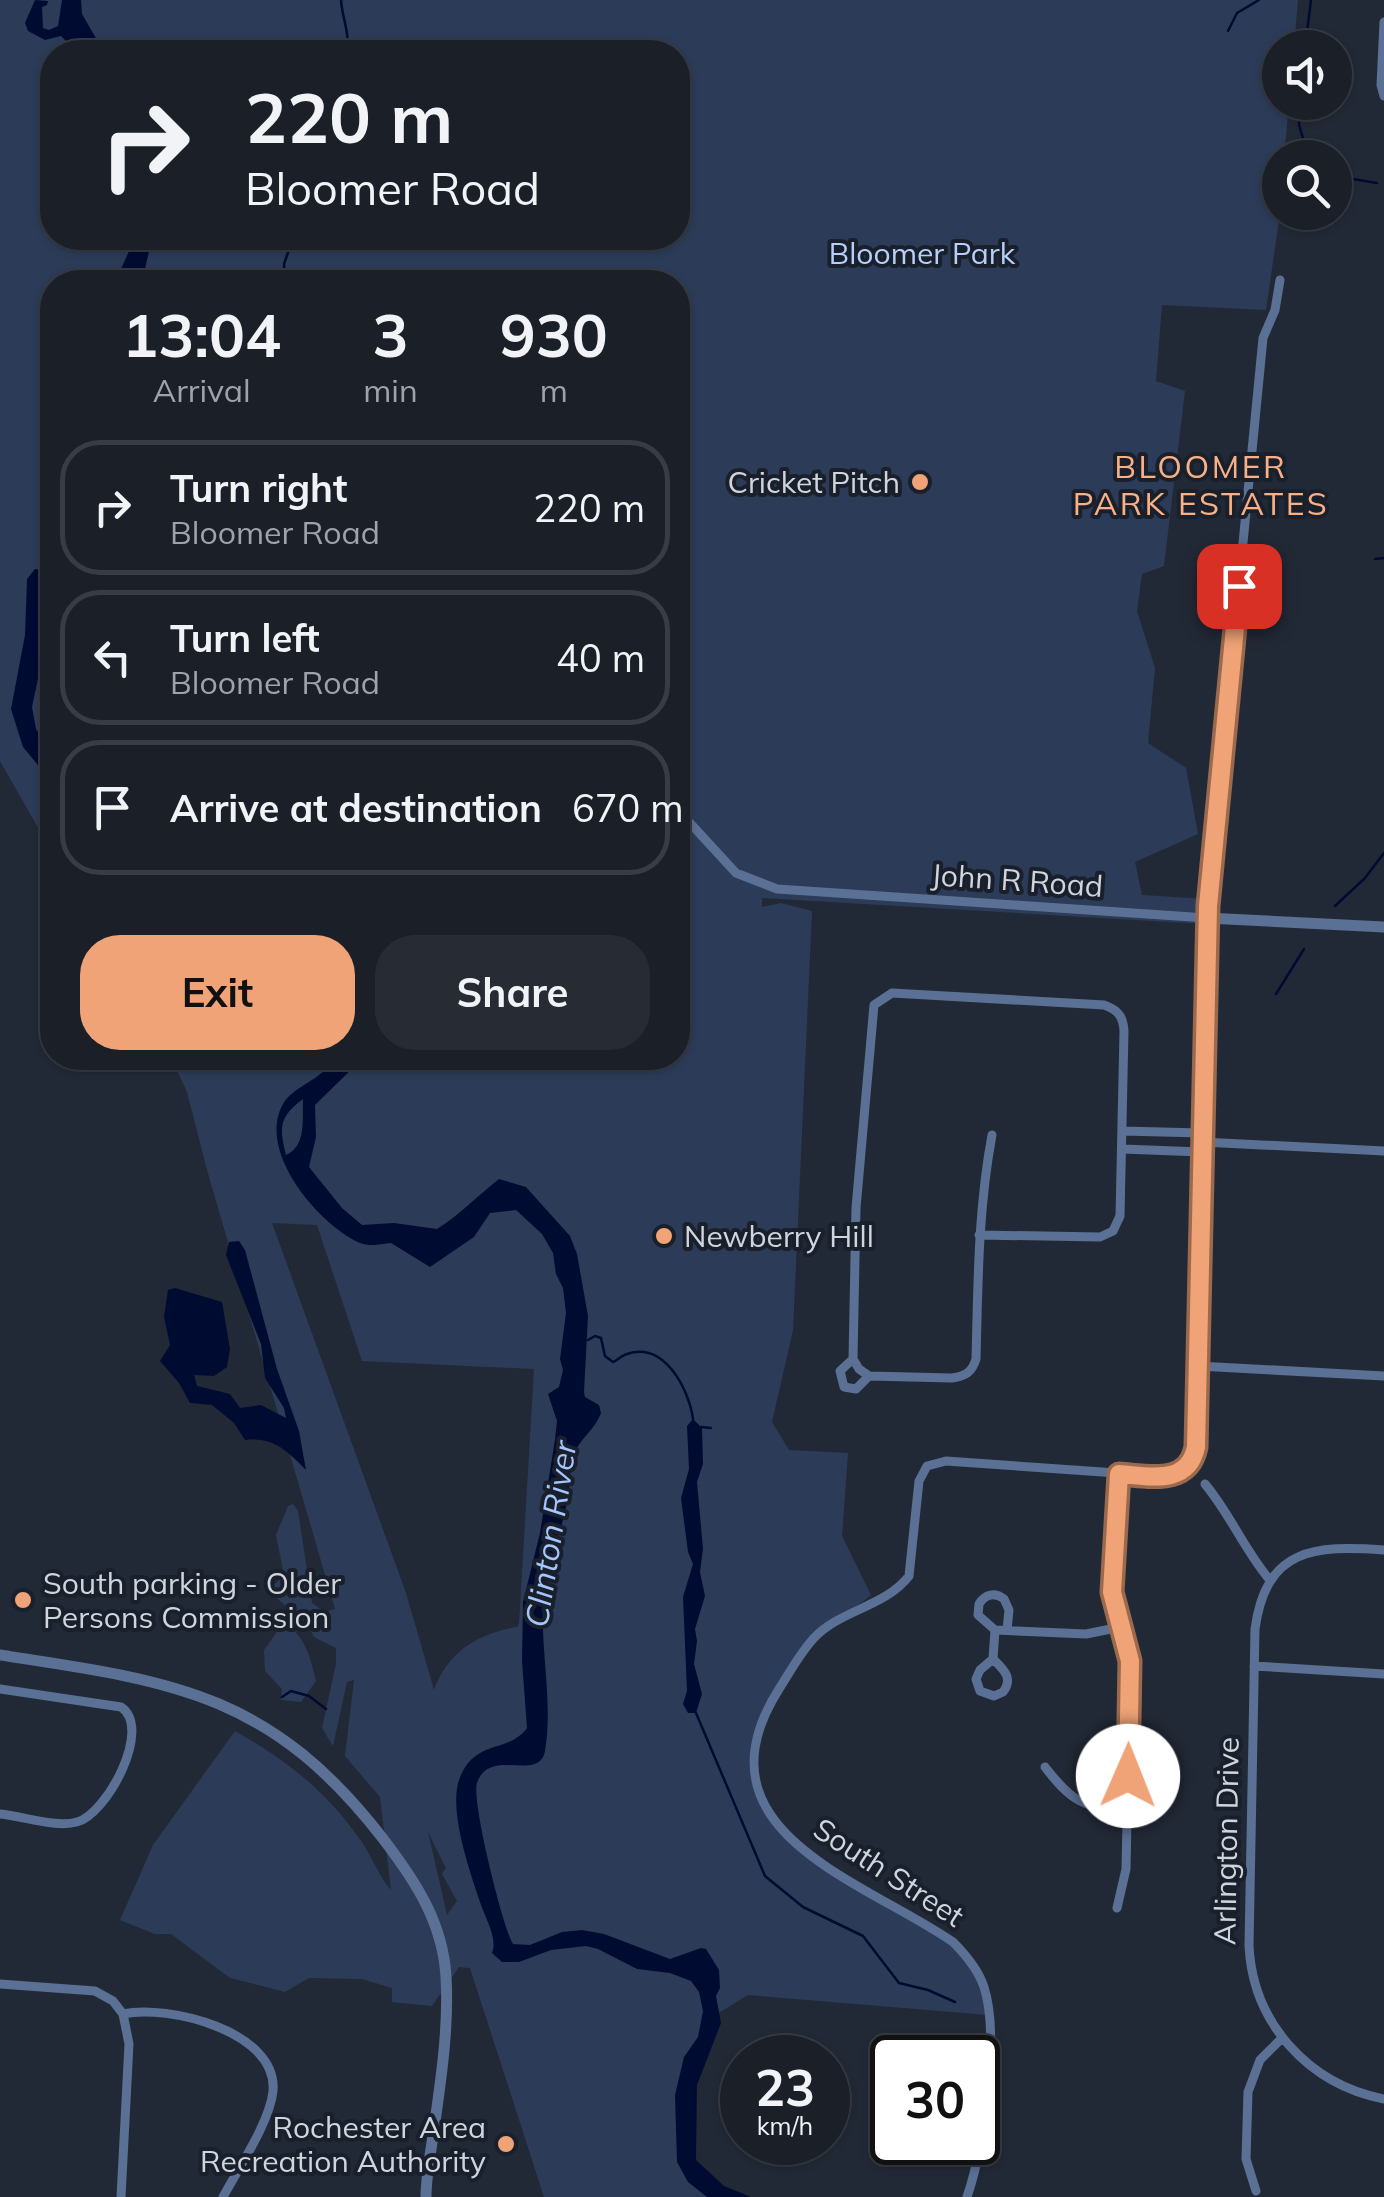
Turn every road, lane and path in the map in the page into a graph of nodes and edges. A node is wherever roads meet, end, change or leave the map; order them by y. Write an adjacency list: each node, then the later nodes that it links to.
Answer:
1 (1384, 22): 2 (street)
2 (1382, 91)
3 (1280, 280): 5 (street)
4 (690, 823): 5 (street, John R Road)
5 (1207, 918): 6 (street, John R Road); 9 (street)
6 (1384, 927)
7 (1122, 1131): 9 (street); 10 (street); 13 (street)
8 (992, 1135): 12 (street)
9 (1202, 1142): 10 (street); 11 (street); 14 (street)
10 (1122, 1148): 12 (street)
11 (1384, 1151)
12 (979, 1235): 15 (street)
13 (853, 1360): 15 (street); 15 (street)
14 (1198, 1366): 16 (street); 17 (street)
15 (869, 1376)
16 (1384, 1376)
17 (1119, 1474): 21 (street); 41 (street, South Street)
18 (1204, 1484): 20 (street)
19 (1384, 1550): 20 (street)
20 (1270, 1578): 26 (street, Arlington Drive)
21 (1121, 1627): 23 (street); 30 (street)
22 (995, 1630): 23 (street); 23 (street); 25 (street)
23 (1007, 1630)
24 (0, 1655): 40 (street)
25 (992, 1659)
26 (1254, 1666): 27 (street); 35 (street, Arlington Drive)
27 (1384, 1674)
28 (0, 1689): 31 (street)
29 (1045, 1767): 30 (street)
30 (1127, 1809): 32 (street)
31 (0, 1814)
32 (1117, 1908)
33 (0, 1984): 34 (street)
34 (123, 2014): 38 (street); 39 (street)
35 (1282, 2038): 36 (street, Arlington Drive); 37 (street)
36 (1384, 2099)
37 (1256, 2191)
38 (120, 2197)
39 (223, 2197)
40 (426, 2197)
41 (967, 2197)

